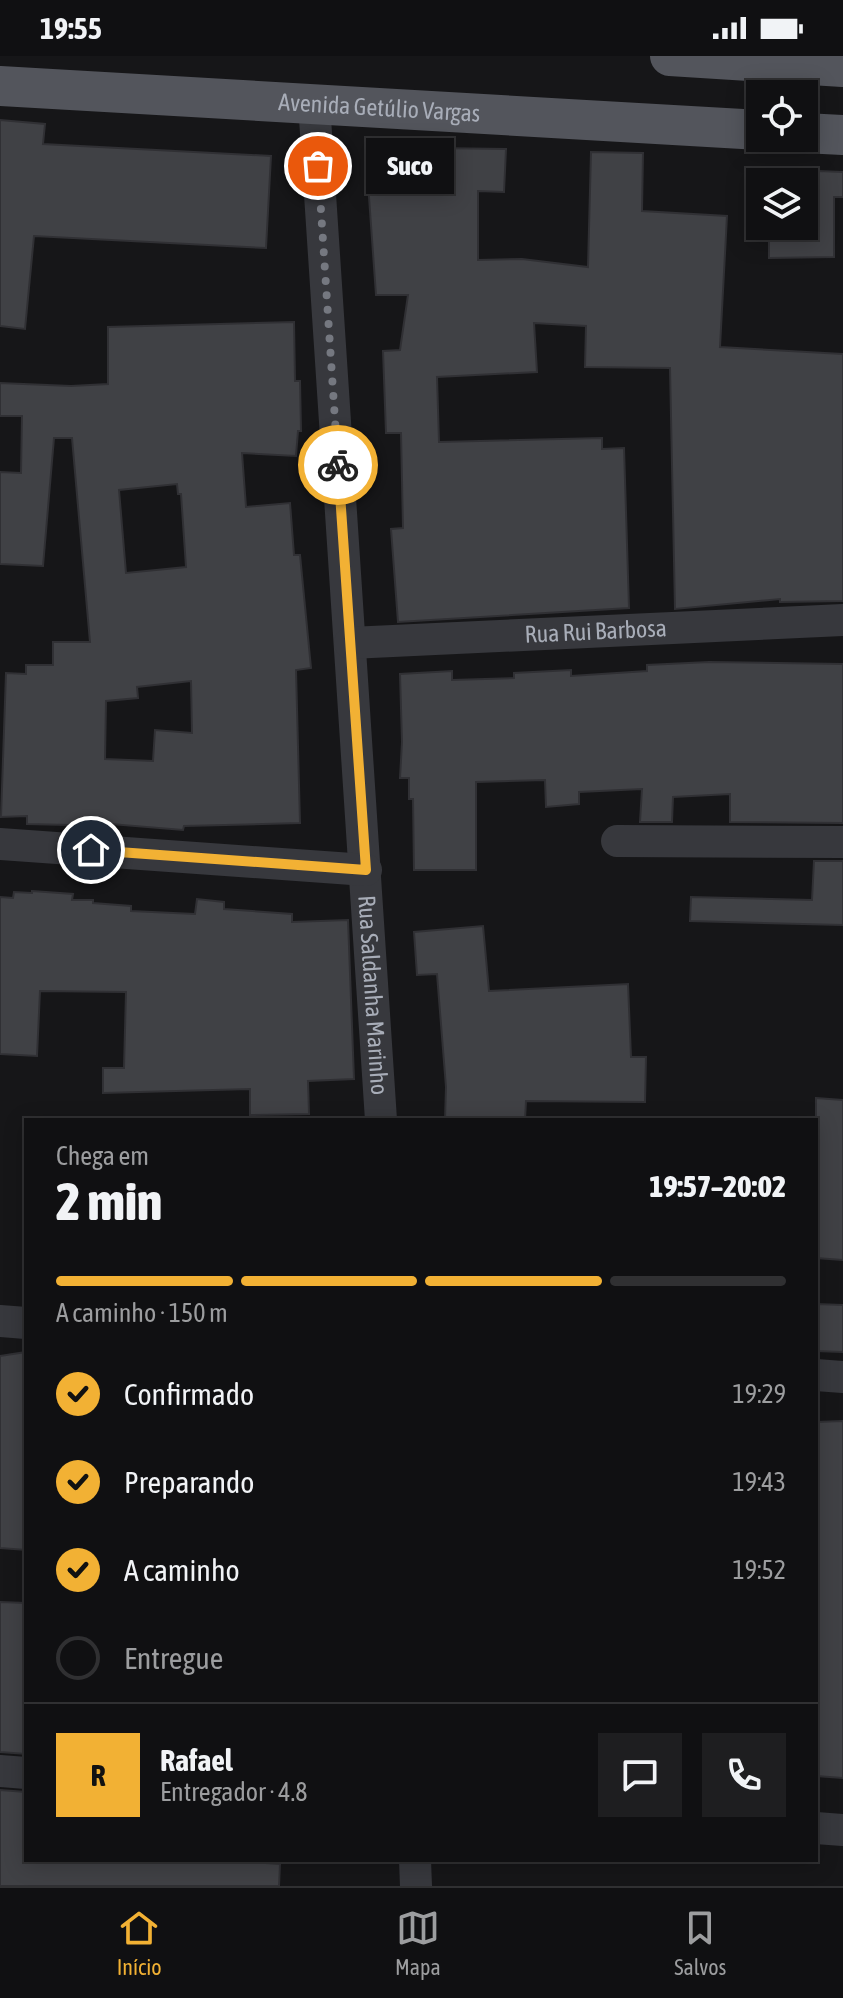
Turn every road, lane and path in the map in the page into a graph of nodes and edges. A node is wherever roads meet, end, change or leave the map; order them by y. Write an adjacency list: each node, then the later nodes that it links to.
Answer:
1 (670, 56): 2 (main road)
2 (843, 67)
3 (0, 86): 4 (main road, Avenida Getúlio Vargas)
4 (314, 103): 5 (main road, Avenida Getúlio Vargas); 9 (street, Rua Saldanha Marinho)
5 (746, 129)
6 (818, 134): 7 (main road)
7 (843, 135)
8 (843, 620): 9 (street, Rua Rui Barbosa)
9 (350, 643): 13 (street, Rua Saldanha Marinho)
10 (617, 841): 11 (street)
11 (843, 842)
12 (0, 844): 13 (street)
13 (366, 870): 14 (street, Rua Saldanha Marinho)
14 (381, 1118)
15 (0, 1321): 16 (street)
16 (24, 1323)
17 (818, 1375): 18 (street)
18 (843, 1377)
19 (0, 1771): 20 (street)
20 (24, 1773)
21 (818, 1828): 22 (street)
22 (843, 1830)
23 (415, 1862): 24 (street)
24 (416, 1886)

